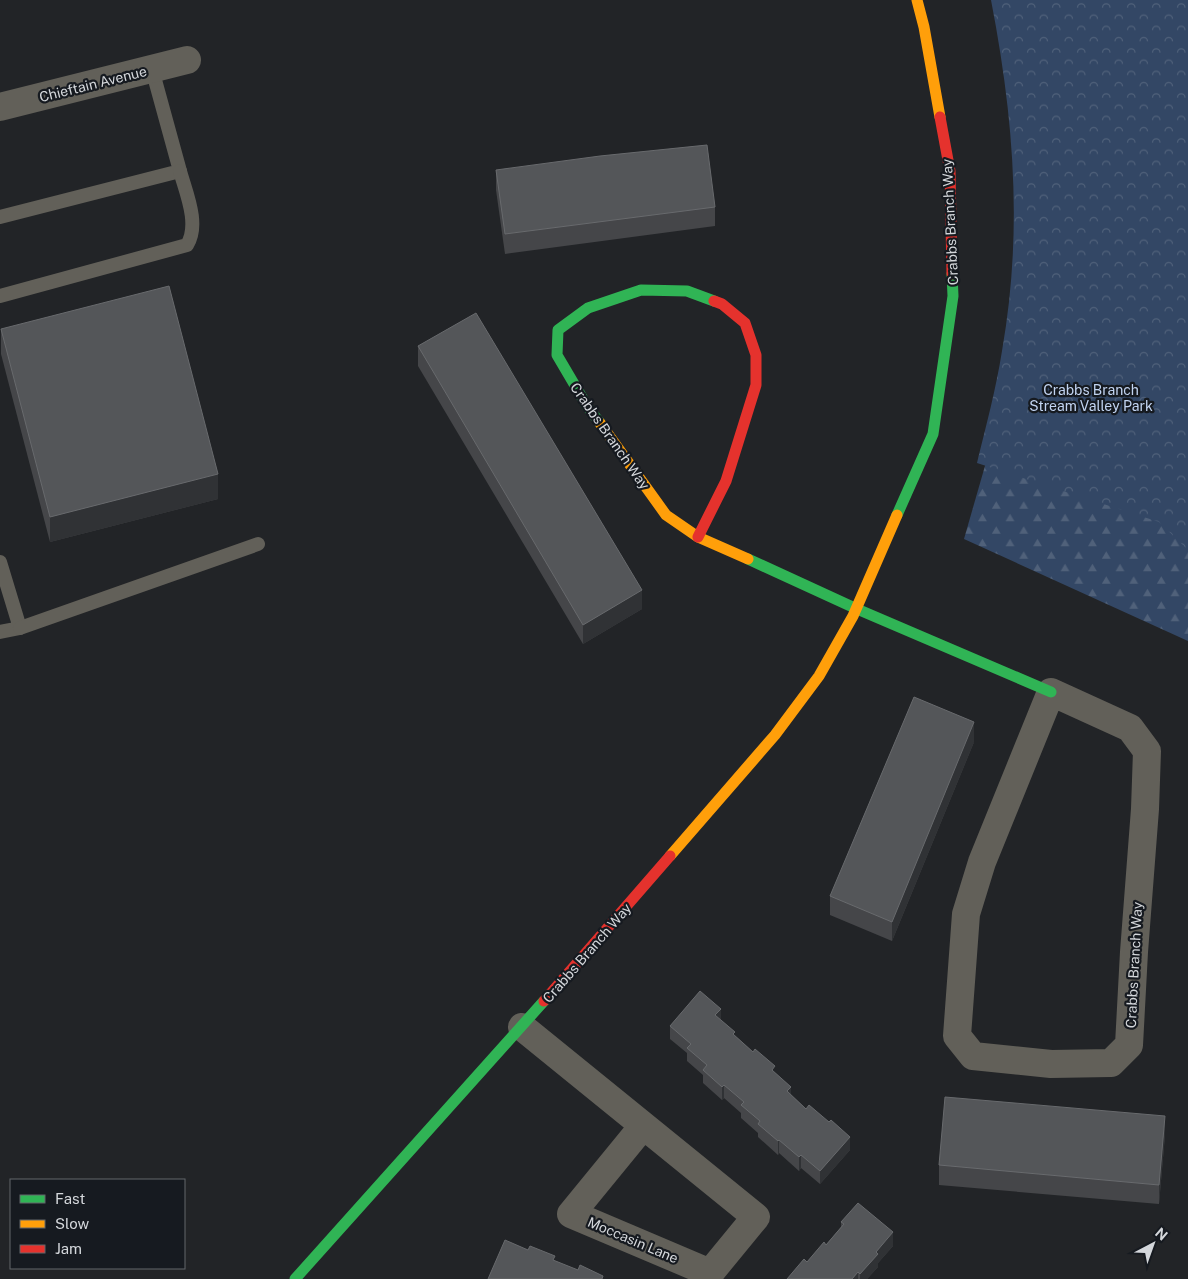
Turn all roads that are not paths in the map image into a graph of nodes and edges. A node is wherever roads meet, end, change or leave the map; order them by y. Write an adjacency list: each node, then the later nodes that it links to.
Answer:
1 (917, 0): 11 (street, Crabbs Branch Way)
2 (187, 60): 3 (street, Chieftain Avenue)
3 (152, 69): 4 (street, Chieftain Avenue); 5 (lane)
4 (0, 107)
5 (180, 171): 6 (lane); 7 (lane)
6 (0, 217)
7 (0, 296)
8 (698, 537): 8 (street, Crabbs Branch Way); 11 (street, Crabbs Branch Way)
9 (258, 544): 12 (lane)
10 (0, 562): 12 (lane)
11 (857, 609): 14 (street, Crabbs Branch Way); 15 (street, Crabbs Branch Way)
12 (20, 628): 13 (lane)
13 (0, 632)
14 (1051, 692): 14 (street, Crabbs Branch Way)
15 (522, 1027): 16 (street, Moccasin Lane); 17 (street, Crabbs Branch Way)
16 (643, 1126): 16 (street, Moccasin Lane)
17 (295, 1279)

